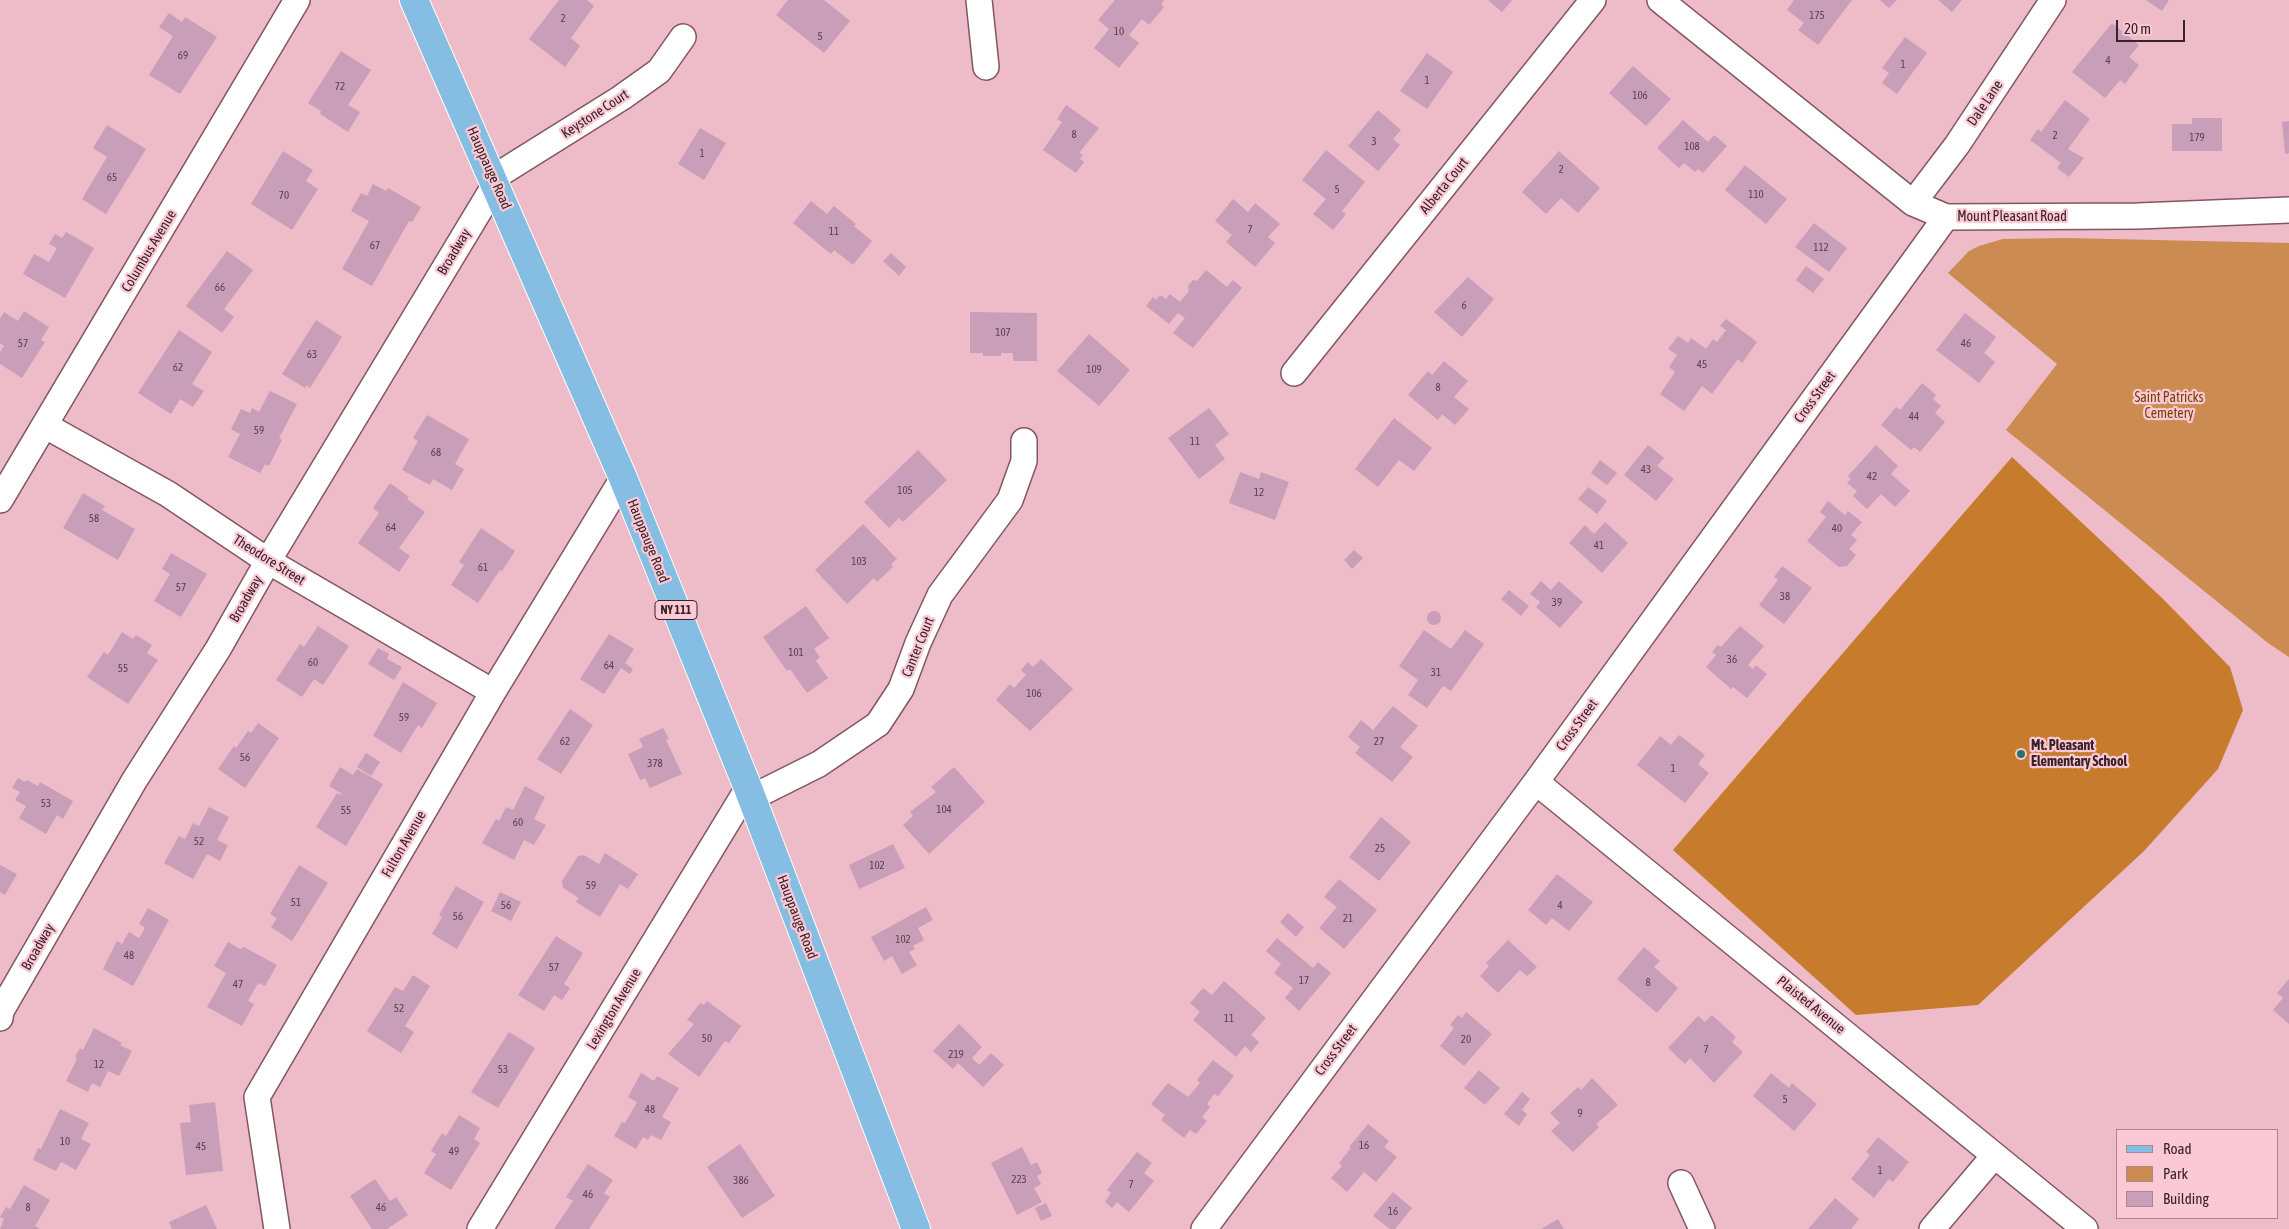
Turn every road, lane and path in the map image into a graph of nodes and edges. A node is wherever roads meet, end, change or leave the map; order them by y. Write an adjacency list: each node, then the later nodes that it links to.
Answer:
1 (297, 0): 14 (street, Columbus Avenue)
2 (414, 0): 9 (main road, Hauppauge Road / NY 111)
3 (979, 0): 8 (street)
4 (1593, 0): 13 (street, Alberta Court)
5 (1660, 0): 10 (street, Mount Pleasant Road)
6 (2053, 0): 10 (street, Dale Lane)
7 (683, 37): 9 (street, Keystone Court)
8 (986, 67)
9 (494, 180): 16 (main road, Hauppauge Road / NY 111); 18 (street, Broadway)
10 (1913, 203): 12 (street, Mount Pleasant Road)
11 (2289, 210): 12 (street, Mount Pleasant Road)
12 (1946, 217): 20 (street, Cross Street)
13 (1294, 373)
14 (46, 426): 17 (street, Columbus Avenue); 18 (street, Theodore Street)
15 (1024, 441): 21 (street, Canter Court)
16 (623, 478): 19 (street, Fulton Avenue); 21 (main road, Hauppauge Road / NY 111)
17 (0, 500)
18 (268, 561): 19 (street, Theodore Street); 22 (street, Broadway)
19 (492, 692): 25 (street, Fulton Avenue)
20 (1536, 782): 23 (street, Plaisted Avenue); 28 (street, Cross Street)
21 (749, 794): 26 (street, Lexington Avenue); 27 (main road, Hauppauge Road / NY 111)
22 (0, 1018)
23 (1994, 1156): 30 (street); 31 (street, Plaisted Avenue)
24 (1682, 1182): 29 (street)
25 (277, 1229)
26 (480, 1229)
27 (916, 1229)
28 (1204, 1229)
29 (1702, 1229)
30 (1932, 1229)
31 (2085, 1229)

